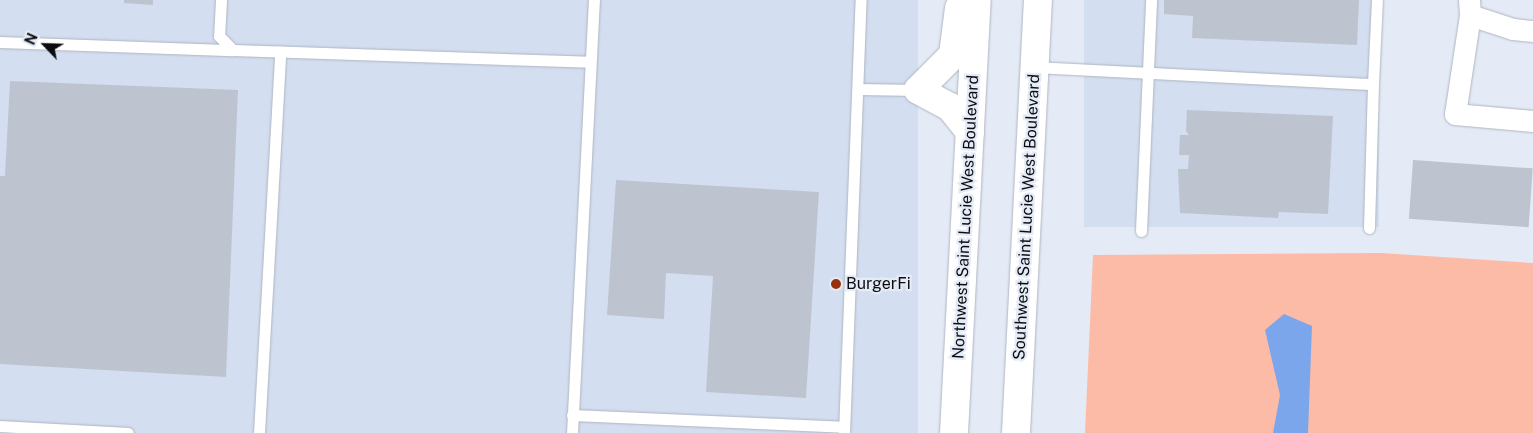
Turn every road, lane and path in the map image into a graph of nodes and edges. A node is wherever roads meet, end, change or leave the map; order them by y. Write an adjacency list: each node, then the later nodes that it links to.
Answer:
1 (222, 0): 12 (lane)
2 (594, 0): 14 (lane)
3 (861, 0): 18 (lane)
4 (959, 0): 19 (main road)
5 (977, 0): 21 (main road, Northwest Saint Lucie West Boulevard)
6 (1038, 0): 15 (main road, Southwest Saint Lucie West Boulevard)
7 (1151, 0): 16 (lane)
8 (1377, 0): 17 (lane)
9 (1469, 8): 10 (street); 20 (street)
10 (1533, 31)
11 (0, 42): 12 (lane)
12 (233, 50): 13 (lane)
13 (280, 52): 14 (lane); 28 (lane)
14 (590, 62): 24 (lane)
15 (1034, 67): 16 (lane); 31 (main road, Southwest Saint Lucie West Boulevard)
16 (1146, 73): 17 (lane); 23 (lane)
17 (1373, 84): 22 (lane)
18 (858, 89): 19 (lane); 26 (lane)
19 (918, 90): 21 (main road)
20 (1533, 120)
21 (970, 132): 30 (main road, Northwest Saint Lucie West Boulevard)
22 (1369, 228)
23 (1141, 231)
24 (572, 415): 26 (lane); 29 (lane)
25 (0, 426): 27 (lane)
26 (844, 430)
27 (128, 433)
28 (259, 433)
29 (572, 433)
30 (954, 433)
31 (1016, 433)

